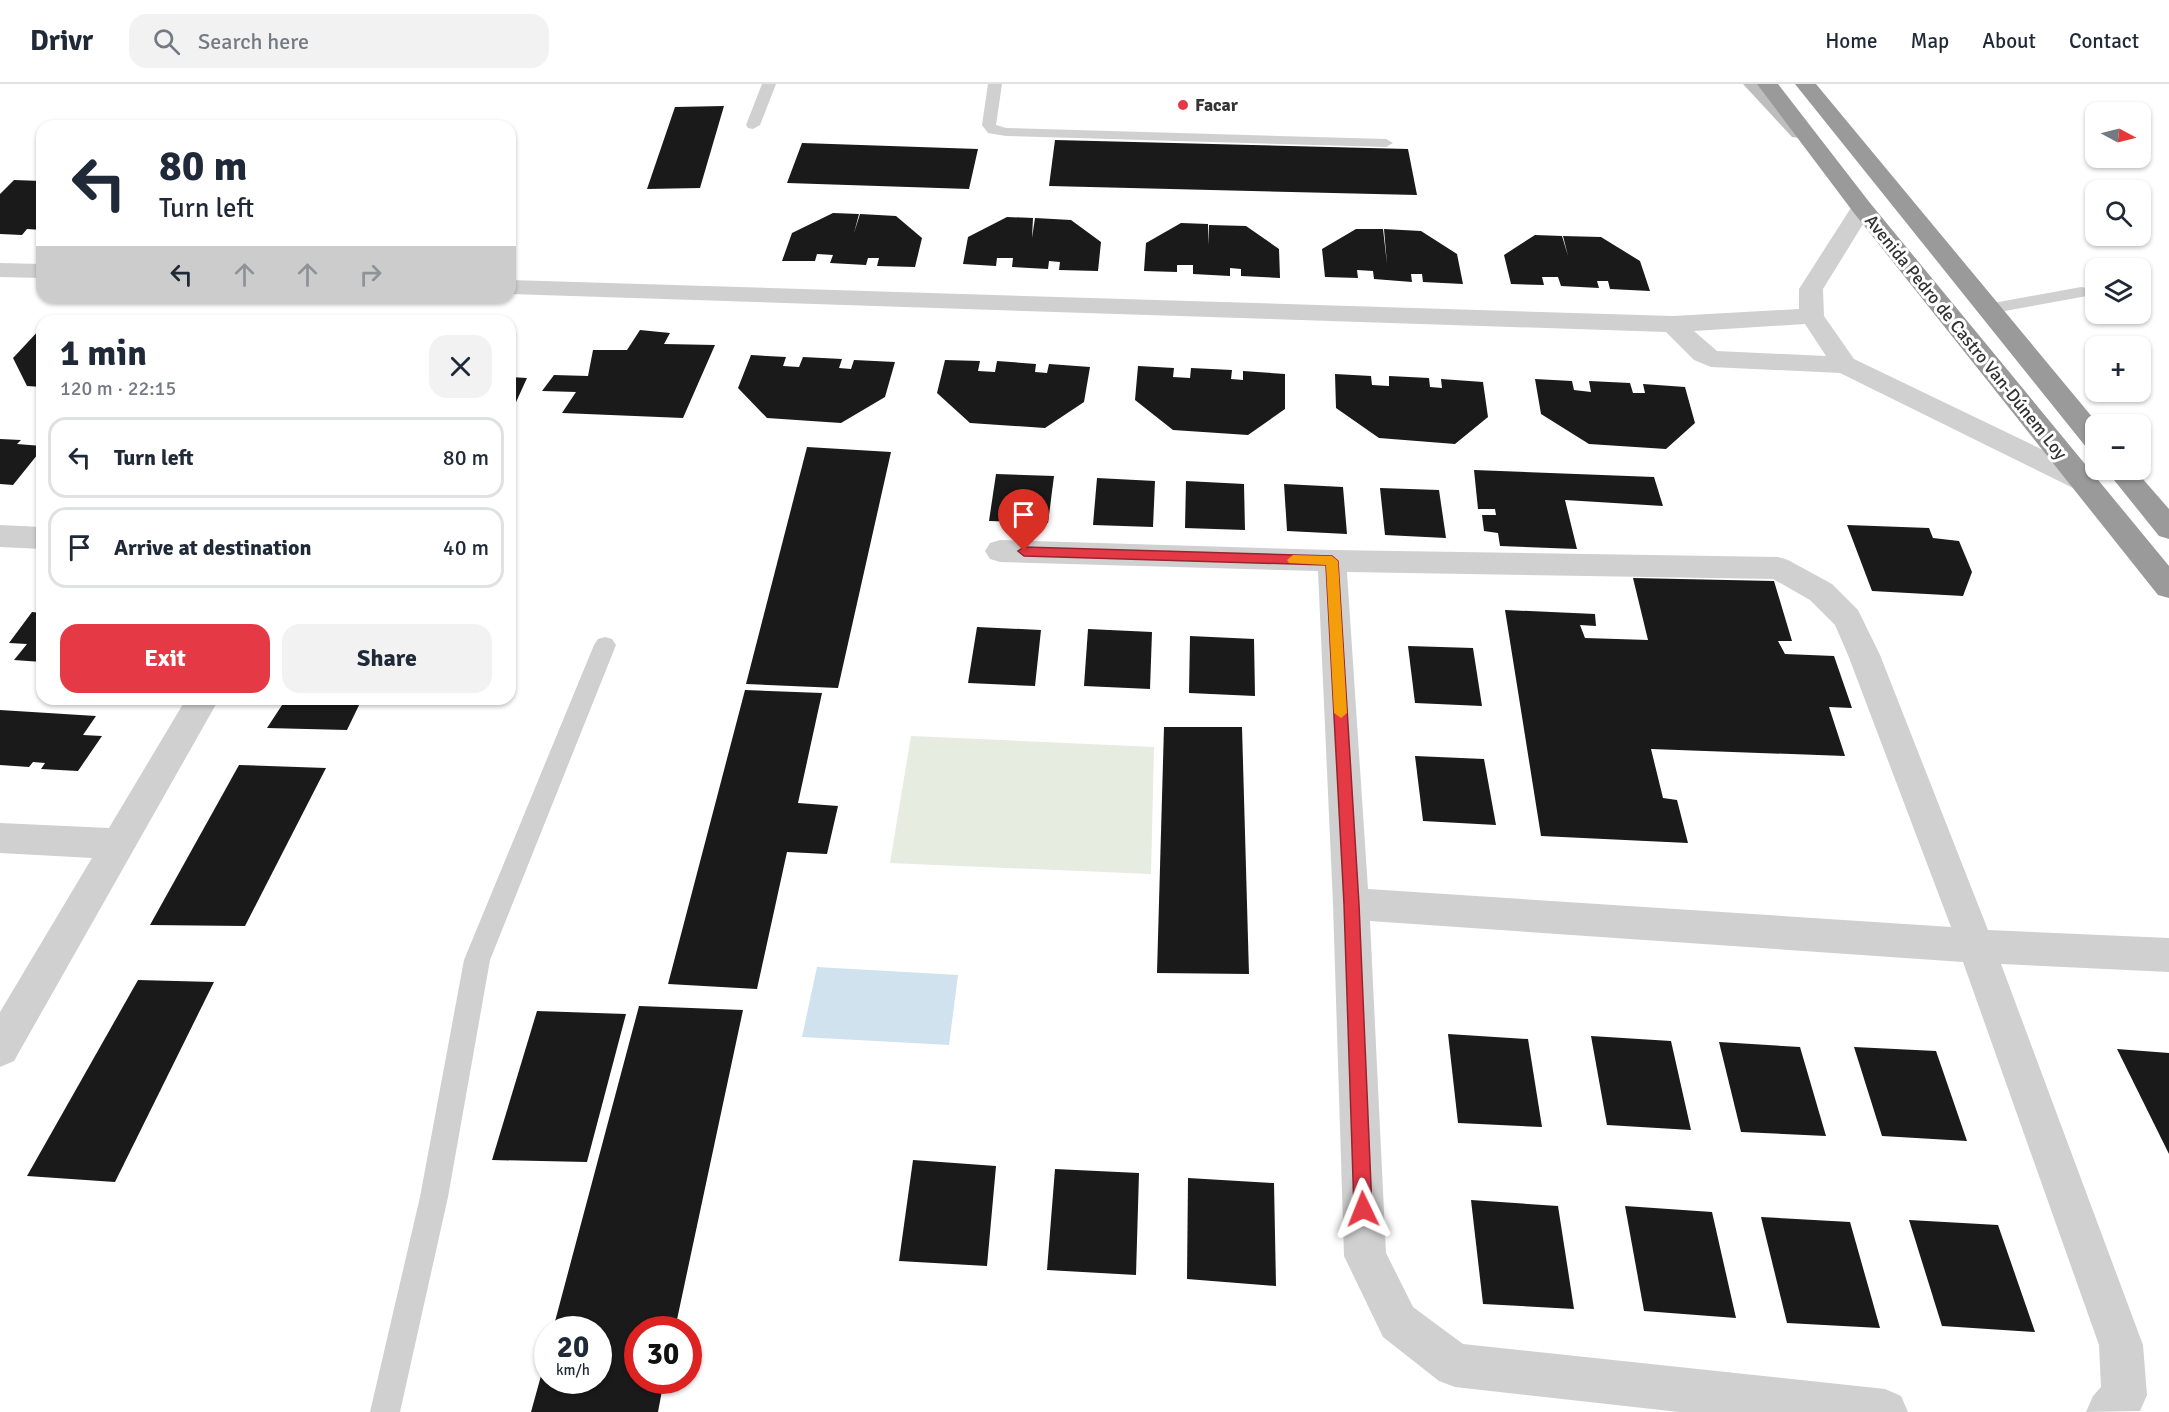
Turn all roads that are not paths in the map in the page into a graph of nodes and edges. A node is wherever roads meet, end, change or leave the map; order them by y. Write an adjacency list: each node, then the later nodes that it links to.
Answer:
1 (769, 84): 6 (lane)
2 (995, 84): 8 (lane)
3 (1753, 84): 7 (street)
4 (1767, 84): 7 (highway, Avenida Pedro de Castro Van-Dúnem Loy)
5 (1805, 84): 14 (highway, Avenida Pedro de Castro Van-Dúnem Loy)
6 (753, 125)
7 (1810, 142): 9 (highway, Avenida Pedro de Castro Van-Dúnem Loy)
8 (1386, 143)
9 (1862, 208): 15 (street); 20 (highway, Avenida Pedro de Castro Van-Dúnem Loy)
10 (0, 270): 11 (street)
11 (36, 271)
12 (516, 287): 16 (street)
13 (2081, 292): 14 (lane)
14 (1988, 309): 18 (highway, Avenida Pedro de Castro Van-Dúnem Loy)
15 (1812, 316): 16 (street); 17 (street)
16 (1673, 324): 17 (street)
17 (1845, 365): 20 (street)
18 (2085, 427)
19 (2128, 480): 21 (highway)
20 (2083, 481): 26 (highway, Avenida Pedro de Castro Van-Dúnem Loy)
21 (2169, 528)
22 (0, 536): 23 (street)
23 (36, 538)
24 (1000, 551): 25 (street)
25 (1332, 561): 31 (street); 32 (street)
26 (2169, 587)
27 (605, 645): 35 (lane)
28 (199, 705): 30 (street)
29 (0, 838): 30 (street)
30 (118, 844): 34 (street)
31 (1352, 904): 32 (street); 36 (street)
32 (1976, 946): 33 (street); 37 (street)
33 (2169, 956)
34 (0, 1048)
35 (385, 1412)
36 (1885, 1412)
37 (2109, 1412)

